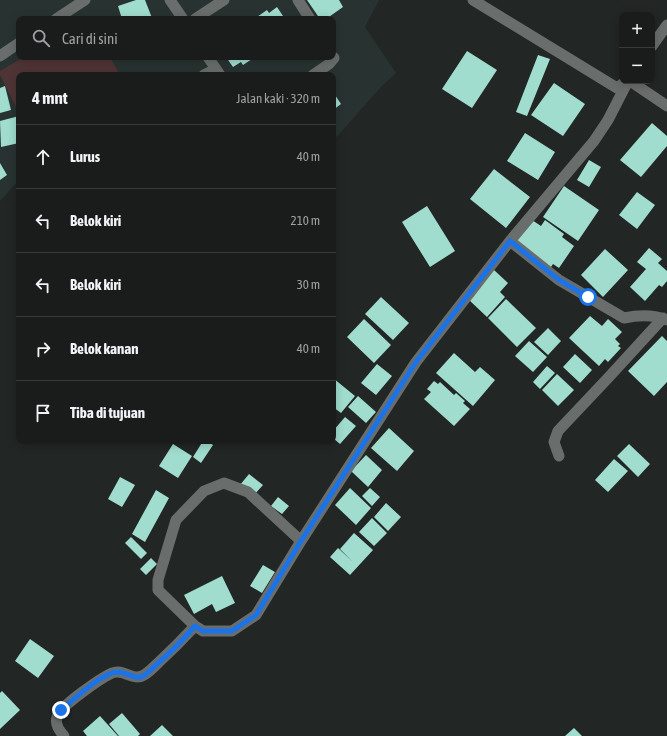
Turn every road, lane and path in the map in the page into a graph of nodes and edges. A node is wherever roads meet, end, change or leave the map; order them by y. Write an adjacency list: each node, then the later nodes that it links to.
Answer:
1 (85, 0): 6 (street)
2 (170, 0): 7 (street)
3 (224, 0): 8 (street)
4 (298, 0): 9 (street)
5 (473, 0): 18 (street)
6 (61, 16)
7 (181, 16)
8 (200, 16)
9 (308, 16)
10 (667, 25): 11 (street)
11 (655, 42)
12 (16, 45): 13 (street)
13 (0, 56)
14 (210, 60): 16 (street)
15 (332, 60): 17 (street)
16 (218, 72)
17 (317, 72)
18 (623, 84)
19 (626, 84): 22 (street)
20 (633, 84): 21 (street)
21 (667, 106)
22 (510, 241): 23 (street); 25 (street)
23 (665, 319): 24 (street)
24 (559, 456)
25 (301, 541): 26 (street); 26 (street)
26 (195, 626): 27 (street)
27 (64, 736)

